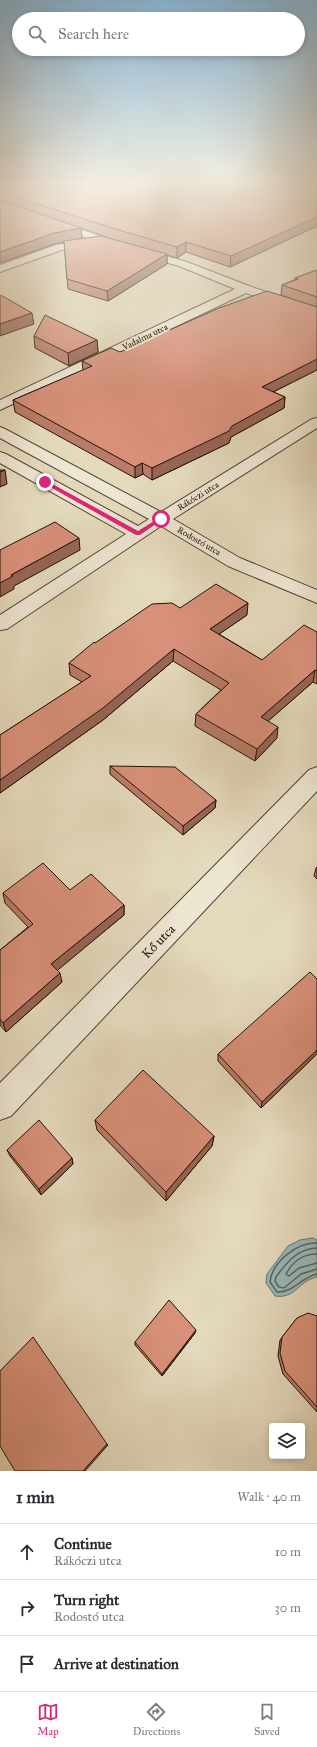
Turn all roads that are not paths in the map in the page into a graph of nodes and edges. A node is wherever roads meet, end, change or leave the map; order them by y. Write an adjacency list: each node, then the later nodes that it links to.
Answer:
1 (42, 254): 3 (street)
2 (148, 254): 4 (street)
3 (0, 269)
4 (245, 289): 5 (street); 6 (street, Vadalma utca)
5 (317, 313)
6 (0, 406)
7 (317, 422): 10 (street, Rákóczi utca)
8 (0, 432): 10 (street, Rodostó utca)
9 (0, 457): 11 (street)
10 (161, 519): 11 (street, Rákóczi utca); 12 (street, Rodostó utca)
11 (138, 534): 13 (street, Rákóczi utca)
12 (317, 597)
13 (0, 624)
14 (317, 776): 15 (street, Kő utca)
15 (0, 1105)

